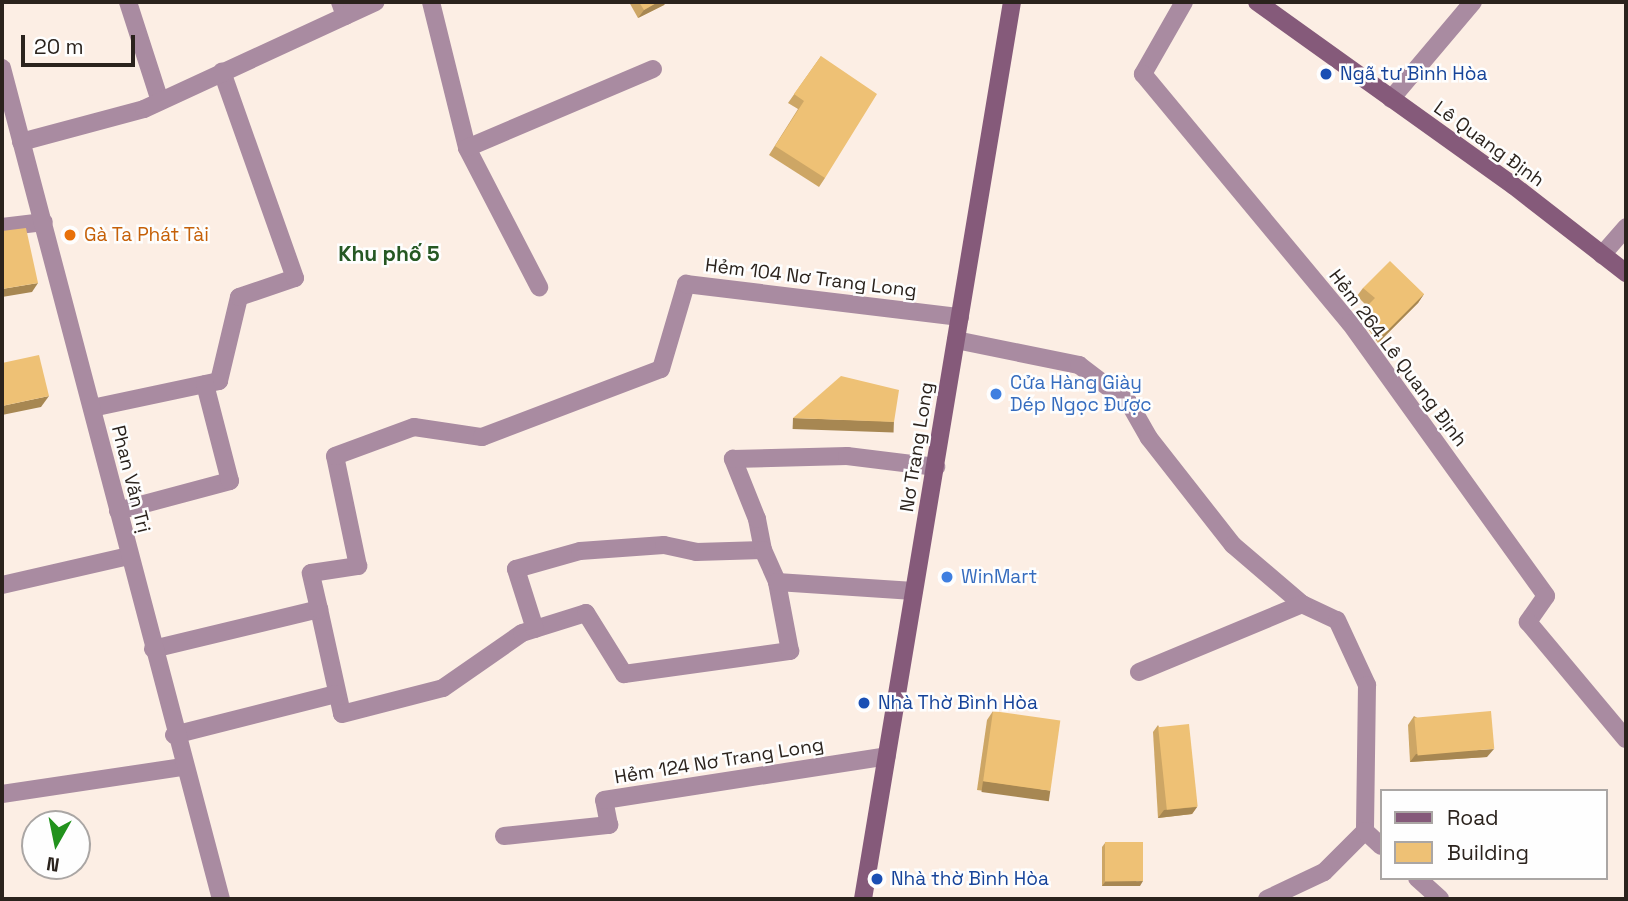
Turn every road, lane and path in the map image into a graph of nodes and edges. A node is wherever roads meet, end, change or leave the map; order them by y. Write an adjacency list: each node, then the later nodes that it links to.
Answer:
1 (128, 2): 13 (street)
2 (376, 2): 8 (street)
3 (431, 2): 15 (street)
4 (1012, 2): 22 (main road, Nơ Trang Long)
5 (1184, 2): 40 (street, Hẻm 264 Lê Quang Định)
6 (1257, 2): 12 (main road, Lê Quang Định)
7 (1473, 2): 12 (street)
8 (342, 9): 11 (street)
9 (2, 68): 14 (street, Phan Văn Trị)
10 (653, 69): 15 (street)
11 (222, 72): 13 (street); 24 (street)
12 (1391, 99): 19 (main road, Lê Quang Định)
13 (160, 101): 14 (street)
14 (21, 142): 16 (street, Phan Văn Trị)
15 (467, 148): 21 (street)
16 (44, 222): 17 (street); 25 (street, Phan Văn Trị)
17 (2, 227)
18 (1626, 227): 19 (street)
19 (1602, 255): 20 (main road, Lê Quang Định)
20 (1626, 273)
21 (539, 287)
22 (960, 317): 23 (main road, Nơ Trang Long); 34 (street, Hẻm 104 Nơ Trang Long)
23 (956, 340): 26 (main road, Nơ Trang Long); 33 (street)
24 (205, 384): 25 (street); 27 (street)
25 (92, 408): 27 (street, Phan Văn Trị)
26 (936, 467): 28 (street); 32 (main road, Nơ Trang Long)
27 (118, 511): 29 (street, Phan Văn Trị)
28 (763, 550): 30 (street); 35 (street)
29 (129, 556): 31 (street); 36 (street, Phan Văn Trị)
30 (777, 582): 32 (street); 35 (street)
31 (2, 585)
32 (914, 591): 41 (main road, Nơ Trang Long)
33 (1302, 604): 37 (street); 44 (street)
34 (318, 609): 36 (street); 38 (street)
35 (535, 629): 38 (street)
36 (153, 649): 39 (street, Phan Văn Trị)
37 (1139, 672)
38 (336, 694): 39 (street)
39 (174, 735): 42 (street, Phan Văn Trị)
40 (1626, 739)
41 (887, 756): 45 (street, Hẻm 124 Nơ Trang Long); 49 (main road, Nơ Trang Long)
42 (183, 767): 43 (street); 48 (street, Phan Văn Trị)
43 (2, 794)
44 (1365, 831): 46 (street); 50 (street)
45 (504, 836)
46 (1380, 845)
47 (1419, 880): 51 (street)
48 (220, 899)
49 (863, 899)
50 (1267, 899)
51 (1440, 899)

